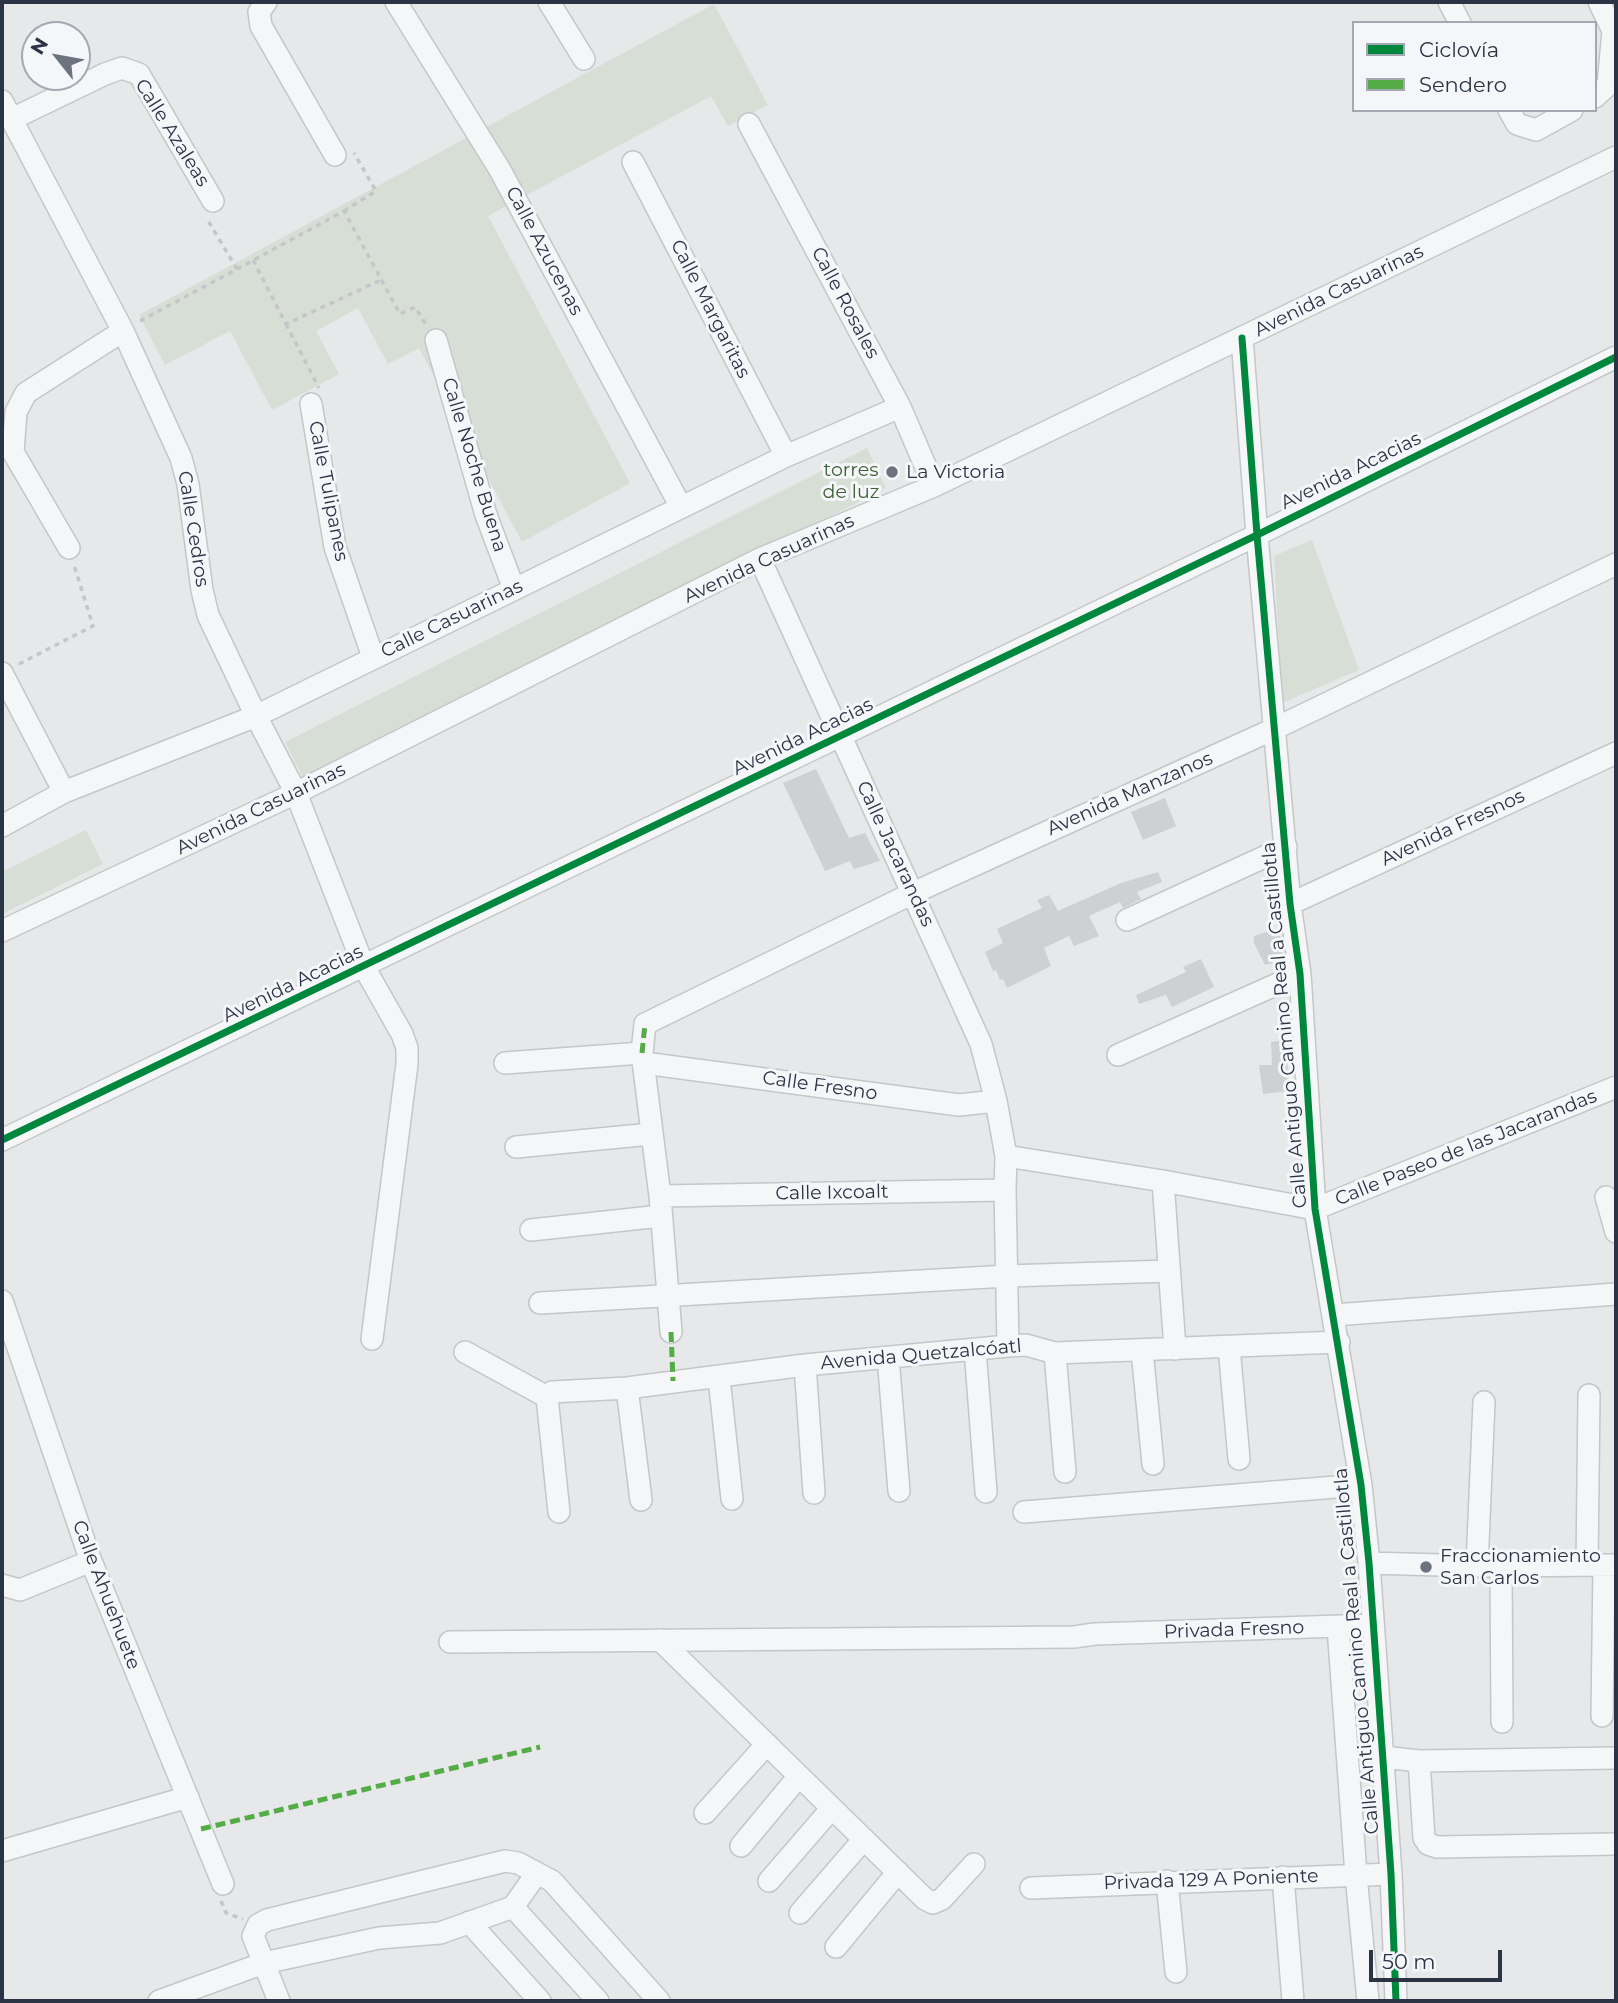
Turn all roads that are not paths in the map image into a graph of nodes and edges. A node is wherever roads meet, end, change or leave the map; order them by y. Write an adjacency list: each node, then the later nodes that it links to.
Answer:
1 (396, 2): 25 (street, Calle Azucenas)
2 (549, 2): 7 (street)
3 (1449, 2): 6 (street)
4 (1599, 2): 8 (street)
5 (262, 7): 13 (street)
6 (1460, 21)
7 (584, 59)
8 (1597, 95)
9 (7, 110): 16 (street, Calle Azaleas); 17 (street, Calle Cedros)
10 (1510, 112): 11 (street)
11 (1568, 112)
12 (749, 124): 22 (street, Calle Rosales)
13 (335, 155)
14 (1616, 157): 18 (street, Avenida Casuarinas)
15 (633, 162): 23 (street, Calle Margaritas)
16 (213, 201)
17 (123, 331): 27 (street); 33 (street, Calle Cedros)
18 (1242, 338): 24 (street, Avenida Casuarinas); 26 (street, Calle Antiguo Camino Real a Castillotla)
19 (436, 340): 30 (street, Calle Noche Buena)
20 (1616, 357): 26 (street, Avenida Acacias)
21 (311, 404): 31 (street, Calle Tulipanes)
22 (900, 407): 23 (street, Calle Casuarinas); 24 (street, Calle Rosales)
23 (786, 456): 25 (street, Calle Casuarinas)
24 (934, 486): 28 (street, Avenida Casuarinas)
25 (681, 507): 30 (street, Calle Casuarinas)
26 (1257, 535): 34 (street, Calle Antiguo Camino Real a Castillotla); 35 (street, Avenida Acacias)
27 (69, 548)
28 (760, 559): 35 (street, Calle Jacarandas); 38 (street, Avenida Casuarinas)
29 (1616, 564): 34 (street, Avenida Manzanos)
30 (514, 589): 31 (street, Calle Casuarinas)
31 (373, 657): 33 (street, Calle Casuarinas)
32 (2, 673): 37 (street)
33 (256, 716): 37 (street, Calle Casuarinas); 38 (street, Calle Cedros)
34 (1276, 728): 40 (street, Calle Antiguo Camino Real a Castillotla); 41 (street, Avenida Manzanos)
35 (839, 736): 41 (street, Calle Jacarandas); 45 (street, Avenida Acacias)
36 (1616, 753): 42 (street, Avenida Fresnos)
37 (64, 792): 39 (street, Calle Casuarinas)
38 (296, 793): 44 (street, Avenida Casuarinas); 45 (street, Calle Cedros)
39 (2, 826)
40 (1286, 847): 42 (street, Calle Antiguo Camino Real a Castillotla); 43 (street)
41 (913, 893): 48 (street, Avenida Manzanos); 51 (street, Calle Jacarandas)
42 (1290, 904): 46 (street, Calle Antiguo Camino Real a Castillotla)
43 (1127, 920)
44 (2, 931)
45 (364, 967): 53 (street, Avenida Acacias); 71 (street, Calle Cedros)
46 (1300, 974): 47 (street); 60 (street, Calle Antiguo Camino Real a Castillotla)
47 (1118, 1055)
48 (643, 1058): 49 (street, Calle Fresno); 51 (street, Calle Fresno); 52 (street)
49 (505, 1063)
50 (1616, 1087): 60 (street, Calle Paseo de las Jacarandas)
51 (996, 1101): 55 (street, Calle Jacarandas)
52 (651, 1134): 54 (street); 59 (street)
53 (2, 1140)
54 (516, 1147)
55 (1006, 1156): 56 (street); 57 (street, Calle Jacarandas)
56 (1163, 1181): 60 (street); 63 (street)
57 (1004, 1190): 59 (street, Calle Ixcoalt); 64 (street, Calle Jacarandas)
58 (1606, 1197): 62 (street)
59 (660, 1206): 61 (street, Calle Ixcoalt); 66 (street)
60 (1315, 1209): 69 (street, Calle Antiguo Camino Real a Castillotla)
61 (531, 1230)
62 (1616, 1232)
63 (1169, 1271): 64 (street); 76 (street)
64 (1007, 1276): 66 (street); 73 (street, Calle Jacarandas)
65 (1616, 1294): 69 (street)
66 (668, 1295): 68 (street); 70 (street)
67 (2, 1301): 98 (street, Calle Ahuehuete)
68 (540, 1303)
69 (1334, 1315): 72 (street, Calle Antiguo Camino Real a Castillotla)
70 (671, 1332)
71 (372, 1339)
72 (1339, 1342): 74 (street, Avenida Quetzalcóatl); 90 (street, Calle Antiguo Camino Real a Castillotla)
73 (1008, 1346): 75 (street, Avenida Quetzalcóatl); 79 (street, Avenida Quetzalcóatl)
74 (1229, 1347): 76 (street, Avenida Quetzalcóatl); 87 (street)
75 (975, 1349): 80 (street, Avenida Quetzalcóatl); 92 (street)
76 (1175, 1349): 77 (street, Avenida Quetzalcóatl)
77 (1142, 1350): 79 (street, Avenida Quetzalcóatl); 88 (street)
78 (465, 1352): 85 (street)
79 (1055, 1353): 89 (street)
80 (888, 1357): 81 (street, Avenida Quetzalcóatl); 91 (street)
81 (805, 1365): 82 (street, Avenida Quetzalcóatl); 93 (street)
82 (719, 1378): 83 (street, Avenida Quetzalcóatl); 94 (street)
83 (627, 1388): 85 (street, Avenida Quetzalcóatl); 95 (street)
84 (1589, 1395): 100 (street)
85 (548, 1397): 96 (street)
86 (1484, 1402): 101 (street)
87 (1239, 1459)
88 (1153, 1464)
89 (1065, 1472)
90 (1361, 1485): 97 (street); 99 (street, Calle Antiguo Camino Real a Castillotla)
91 (898, 1491)
92 (986, 1492)
93 (814, 1493)
94 (732, 1499)
95 (641, 1500)
96 (559, 1511)
97 (1024, 1512)
98 (91, 1561): 103 (street); 115 (street, Calle Ahuehuete)
99 (1369, 1563): 101 (street); 104 (street, Calle Antiguo Camino Real a Castillotla)
100 (1603, 1565): 102 (street); 108 (street)
101 (1478, 1566): 102 (street)
102 (1500, 1566): 109 (street)
103 (2, 1585)
104 (1372, 1625): 105 (street, Privada Fresno); 111 (street, Calle Antiguo Camino Real a Castillotla)
105 (1338, 1627): 106 (street, Privada Fresno); 126 (street)
106 (660, 1640): 107 (street, Privada Fresno); 110 (street)
107 (450, 1643)
108 (1602, 1716)
109 (1502, 1723)
110 (767, 1744): 114 (street); 117 (street)
111 (1383, 1757): 113 (street); 125 (street, Calle Antiguo Camino Real a Castillotla)
112 (1616, 1758): 113 (street)
113 (1419, 1761): 119 (street)
114 (799, 1776): 116 (street); 120 (street)
115 (188, 1797): 121 (street); 130 (street, Calle Ahuehuete)
116 (832, 1808): 118 (street); 128 (street)
117 (705, 1813)
118 (864, 1839): 123 (street); 133 (street)
119 (1616, 1844)
120 (741, 1846)
121 (2, 1851)
122 (974, 1864): 123 (street)
123 (898, 1872): 135 (street)
124 (537, 1873): 132 (street); 136 (street); 142 (street)
125 (1391, 1874): 126 (street, Privada 129 A Poniente); 145 (street, Calle Antiguo Camino Real a Castillotla)
126 (1356, 1875): 127 (street, Privada 129 A Poniente); 144 (street)
127 (1283, 1877): 129 (street, Privada 129 A Poniente); 143 (street)
128 (769, 1881)
129 (1167, 1881): 131 (street, Privada 129 A Poniente); 137 (street)
130 (223, 1884)
131 (1031, 1888)
132 (513, 1908): 134 (street); 141 (street)
133 (800, 1913)
134 (469, 1922): 136 (street); 140 (street)
135 (836, 1947)
136 (264, 1963): 138 (street); 139 (street)
137 (1177, 1972)
138 (159, 2001)
139 (279, 2001)
140 (540, 2001)
141 (598, 2001)
142 (659, 2001)
143 (1293, 2001)
144 (1368, 2001)
145 (1396, 2001)

